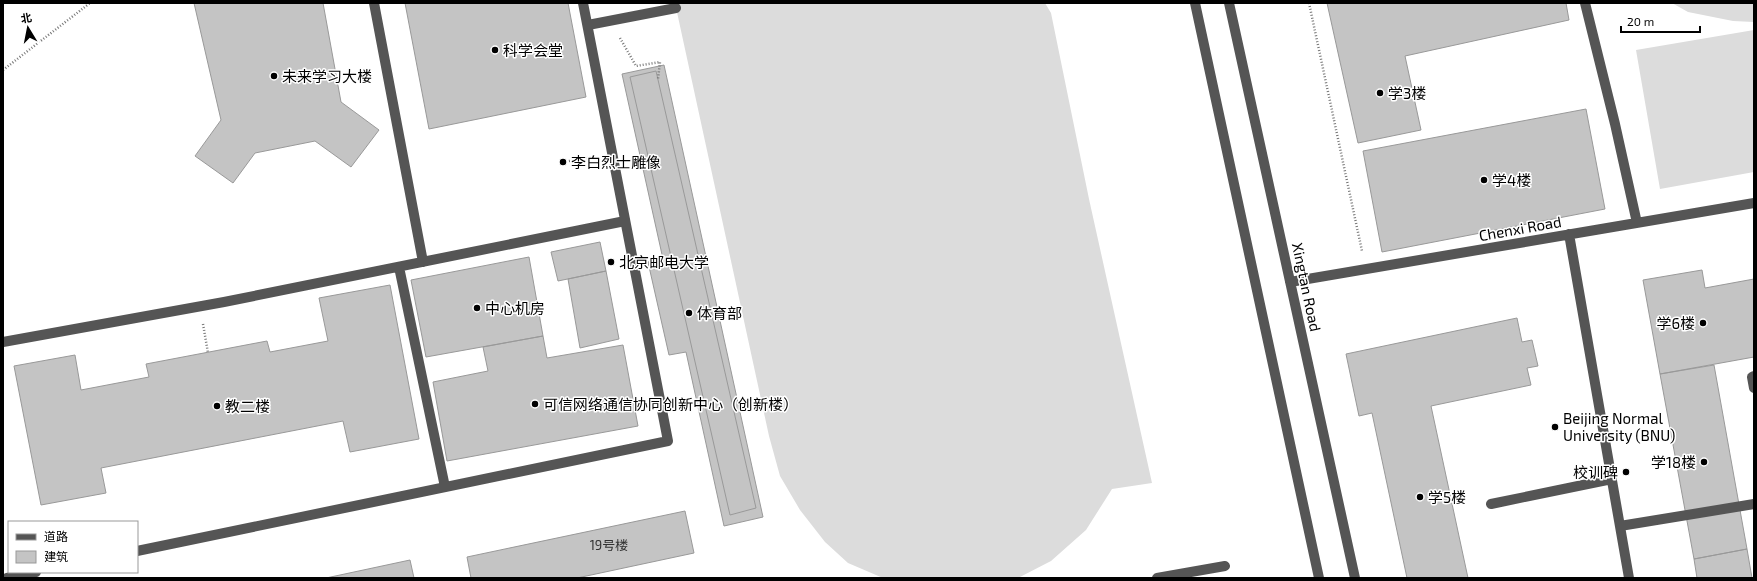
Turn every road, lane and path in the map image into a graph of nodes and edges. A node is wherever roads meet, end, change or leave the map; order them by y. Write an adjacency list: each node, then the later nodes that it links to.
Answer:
1 (90, 3): 11 (path)
2 (374, 3): 19 (street)
3 (584, 3): 10 (street)
4 (1194, 3): 38 (street)
5 (1228, 3): 22 (street, Xingtan Road)
6 (1309, 3): 21 (path)
7 (1586, 3): 17 (street)
8 (676, 8): 9 (street)
9 (610, 21): 10 (street); 12 (path)
10 (588, 24): 13 (street)
11 (3, 70)
12 (658, 79)
13 (612, 154): 14 (path); 16 (street)
14 (563, 162)
15 (1754, 203): 17 (street, Chenxi Road)
16 (625, 221): 19 (street); 29 (street)
17 (1637, 223): 18 (street, Chenxi Road)
18 (1569, 234): 21 (street, Chenxi Road); 28 (street)
19 (423, 262): 20 (street)
20 (399, 267): 23 (street); 29 (street)
21 (1366, 270): 22 (street, Chenxi Road)
22 (1290, 282): 39 (street, Xingtan Road)
23 (200, 307): 24 (street); 25 (path)
24 (3, 342)
25 (208, 353)
26 (1754, 376): 27 (street)
27 (1754, 388)
28 (1612, 479): 30 (street); 32 (street)
29 (445, 487): 33 (street)
30 (1491, 504)
31 (1754, 504): 32 (street)
32 (1620, 526): 40 (street)
33 (138, 551)
34 (1225, 566): 37 (street)
35 (31, 573): 36 (street)
36 (7, 578)
37 (1157, 578)
38 (1319, 578)
39 (1355, 578)
40 (1629, 578)

